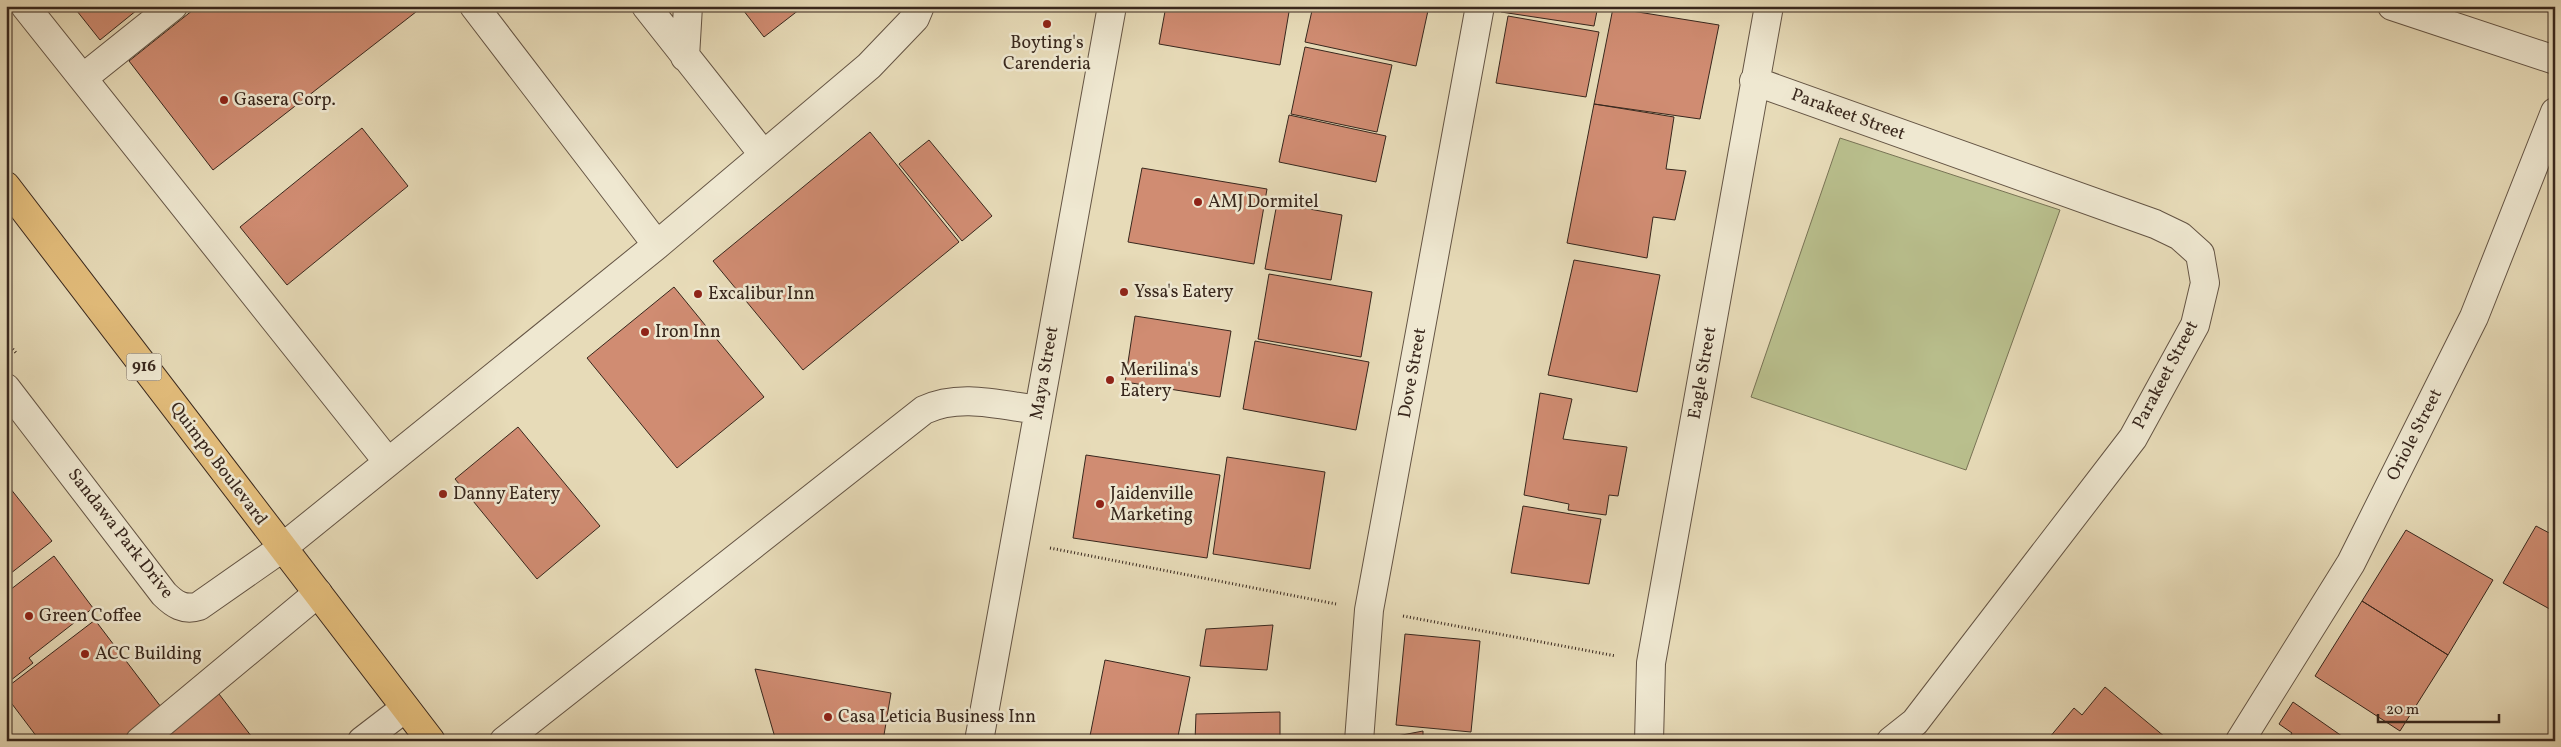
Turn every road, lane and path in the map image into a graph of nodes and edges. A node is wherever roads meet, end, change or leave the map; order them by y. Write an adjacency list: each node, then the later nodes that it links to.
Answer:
1 (25, 6): 13 (street)
2 (173, 6): 13 (street)
3 (474, 6): 18 (street)
4 (646, 6): 11 (street)
5 (688, 6): 11 (street)
6 (920, 6): 16 (street, Sandawa Park Drive)
7 (1112, 6): 20 (street, Maya Street)
8 (1480, 6): 25 (street, Dove Street)
9 (1769, 6): 14 (street, Eagle Street)
10 (2392, 6): 12 (street)
11 (685, 57): 16 (street)
12 (2555, 60)
13 (83, 78): 21 (street)
14 (1754, 81): 26 (street, Eagle Street); 35 (street, Parakeet Street)
15 (2555, 112): 36 (street, Oriole Street)
16 (763, 154): 18 (street, Sandawa Park Drive)
17 (6, 186): 23 (main road, Quimpo Boulevard / 916)
18 (657, 245): 21 (street, Sandawa Park Drive)
19 (6, 388): 23 (street, Sandawa Park Drive)
20 (1038, 410): 22 (street, Maya Street); 31 (street)
21 (388, 462): 23 (street, Sandawa Park Drive)
22 (1015, 542): 25 (path); 32 (street, Maya Street)
23 (282, 548): 24 (main road, Quimpo Boulevard / 916)
24 (318, 593): 27 (main road, Quimpo Boulevard / 916); 28 (street)
25 (1369, 610): 26 (path); 33 (street, Dove Street)
26 (1651, 663): 34 (street, Eagle Street)
27 (405, 708): 29 (street); 30 (main road, Quimpo Boulevard / 916)
28 (140, 741)
29 (362, 741)
30 (431, 741)
31 (504, 741)
32 (979, 741)
33 (1359, 741)
34 (1649, 741)
35 (1891, 741)
36 (2240, 741)

